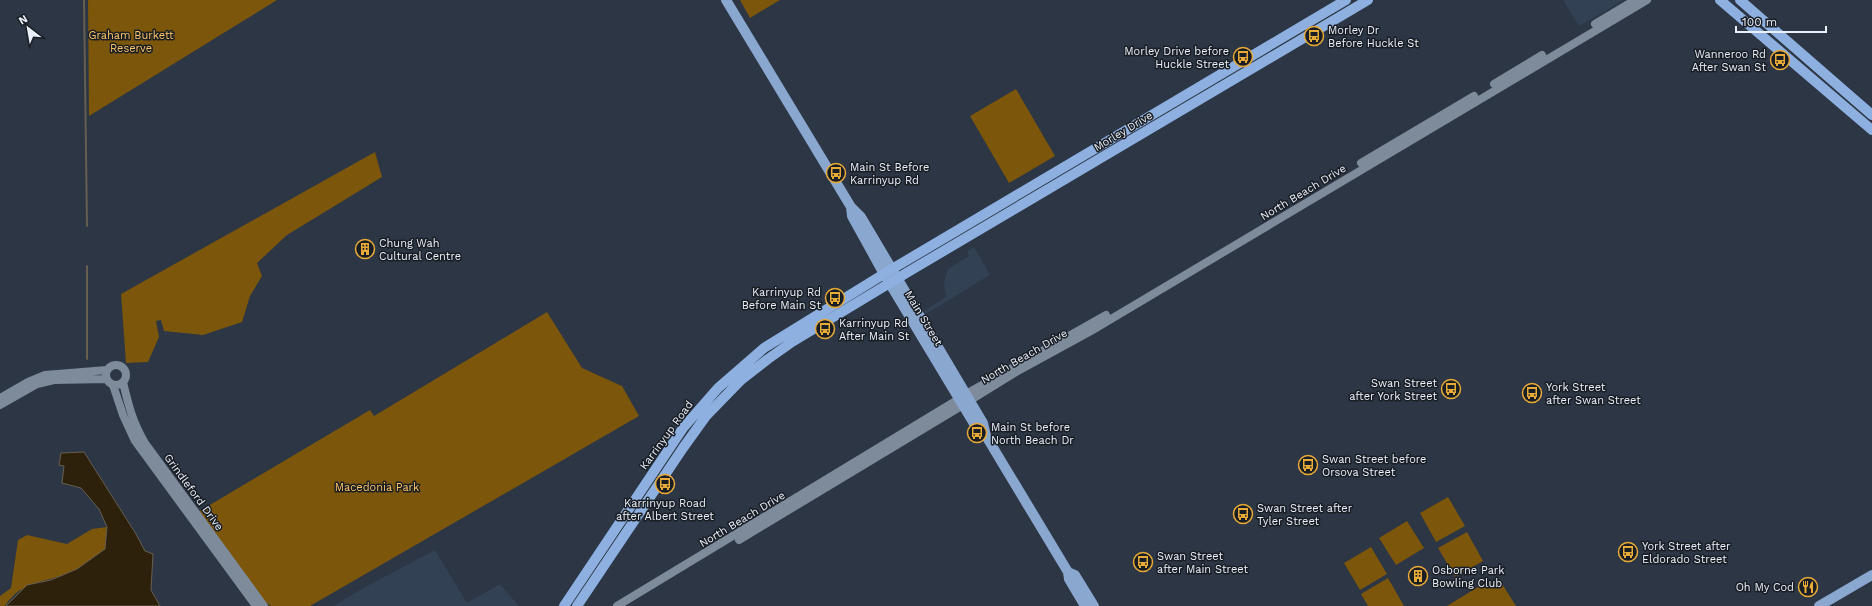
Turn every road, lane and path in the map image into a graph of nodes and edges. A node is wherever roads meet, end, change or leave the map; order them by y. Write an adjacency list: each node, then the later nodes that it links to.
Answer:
1 (726, 0): 10 (main road, Main Street)
2 (1346, 0): 10 (highway, Morley Drive)
3 (1368, 0): 11 (highway, Morley Drive)
4 (1635, 0): 17 (street, North Beach Drive)
5 (1647, 0): 17 (street, North Beach Drive)
6 (1720, 0): 9 (highway)
7 (1740, 0): 8 (highway)
8 (1872, 116)
9 (1872, 130)
10 (888, 272): 11 (main road, Main Street); 23 (highway, Karrinyup Road)
11 (894, 281): 17 (main road, Main Street); 24 (highway, Karrinyup Road)
12 (107, 370): 13 (street); 14 (street, Grindleford Drive); 16 (street)
13 (106, 379): 15 (street); 18 (street)
14 (122, 382): 15 (street); 22 (street, Grindleford Drive)
15 (114, 385): 21 (street, Grindleford Drive)
16 (0, 398)
17 (964, 400): 19 (main road, Main Street); 25 (street, North Beach Drive); 26 (street, North Beach Drive)
18 (0, 405)
19 (1068, 572): 27 (main road, Main Street); 28 (main road, Main Street)
20 (1872, 575): 29 (main road)
21 (256, 606)
22 (264, 606)
23 (564, 606)
24 (577, 606)
25 (617, 606)
26 (627, 606)
27 (1085, 606)
28 (1094, 606)
29 (1819, 606)

